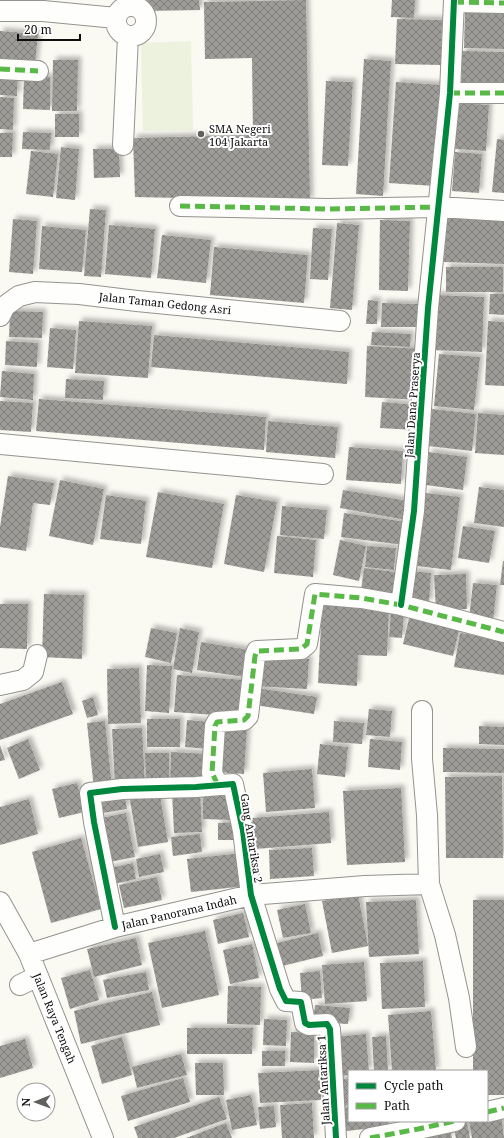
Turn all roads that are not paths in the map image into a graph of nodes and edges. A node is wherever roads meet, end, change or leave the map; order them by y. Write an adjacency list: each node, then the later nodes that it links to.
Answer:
1 (454, 1): 2 (street); 8 (street, Jalan Dana Praserya)
2 (504, 3)
3 (126, 8): 4 (street); 5 (street); 5 (street)
4 (0, 11)
5 (128, 36): 10 (street)
6 (0, 69): 7 (street)
7 (38, 71)
8 (450, 93): 9 (street); 12 (street, Jalan Dana Praserya)
9 (504, 93)
10 (123, 145)
11 (180, 206): 12 (street)
12 (439, 207): 13 (street); 18 (street, Jalan Dana Praserya)
13 (504, 211)
14 (0, 316): 15 (street, Jalan Taman Gedong Asri)
15 (340, 321)
16 (0, 444): 17 (street)
17 (323, 474)
18 (401, 605): 19 (street); 23 (street, Gang Antariksa 2)
19 (504, 632)
20 (37, 654): 21 (street)
21 (0, 685)
22 (422, 711): 24 (street)
23 (225, 785): 25 (street, Gang Antariksa 2); 27 (street)
24 (429, 884): 25 (street, Jalan Panorama Indah); 31 (street)
25 (251, 895): 27 (street, Jalan Panorama Indah); 36 (street, Jalan Antariksa 1)
26 (0, 902): 28 (street, Jalan Raya Tengah)
27 (115, 927): 28 (street, Jalan Panorama Indah)
28 (29, 954): 29 (street, Jalan Raya Tengah)
29 (38, 976): 30 (street); 35 (street, Jalan Raya Tengah)
30 (20, 985)
31 (466, 1047)
32 (504, 1108): 33 (street)
33 (488, 1112)
34 (451, 1122): 37 (street)
35 (103, 1138)
36 (336, 1138)
37 (370, 1138)

